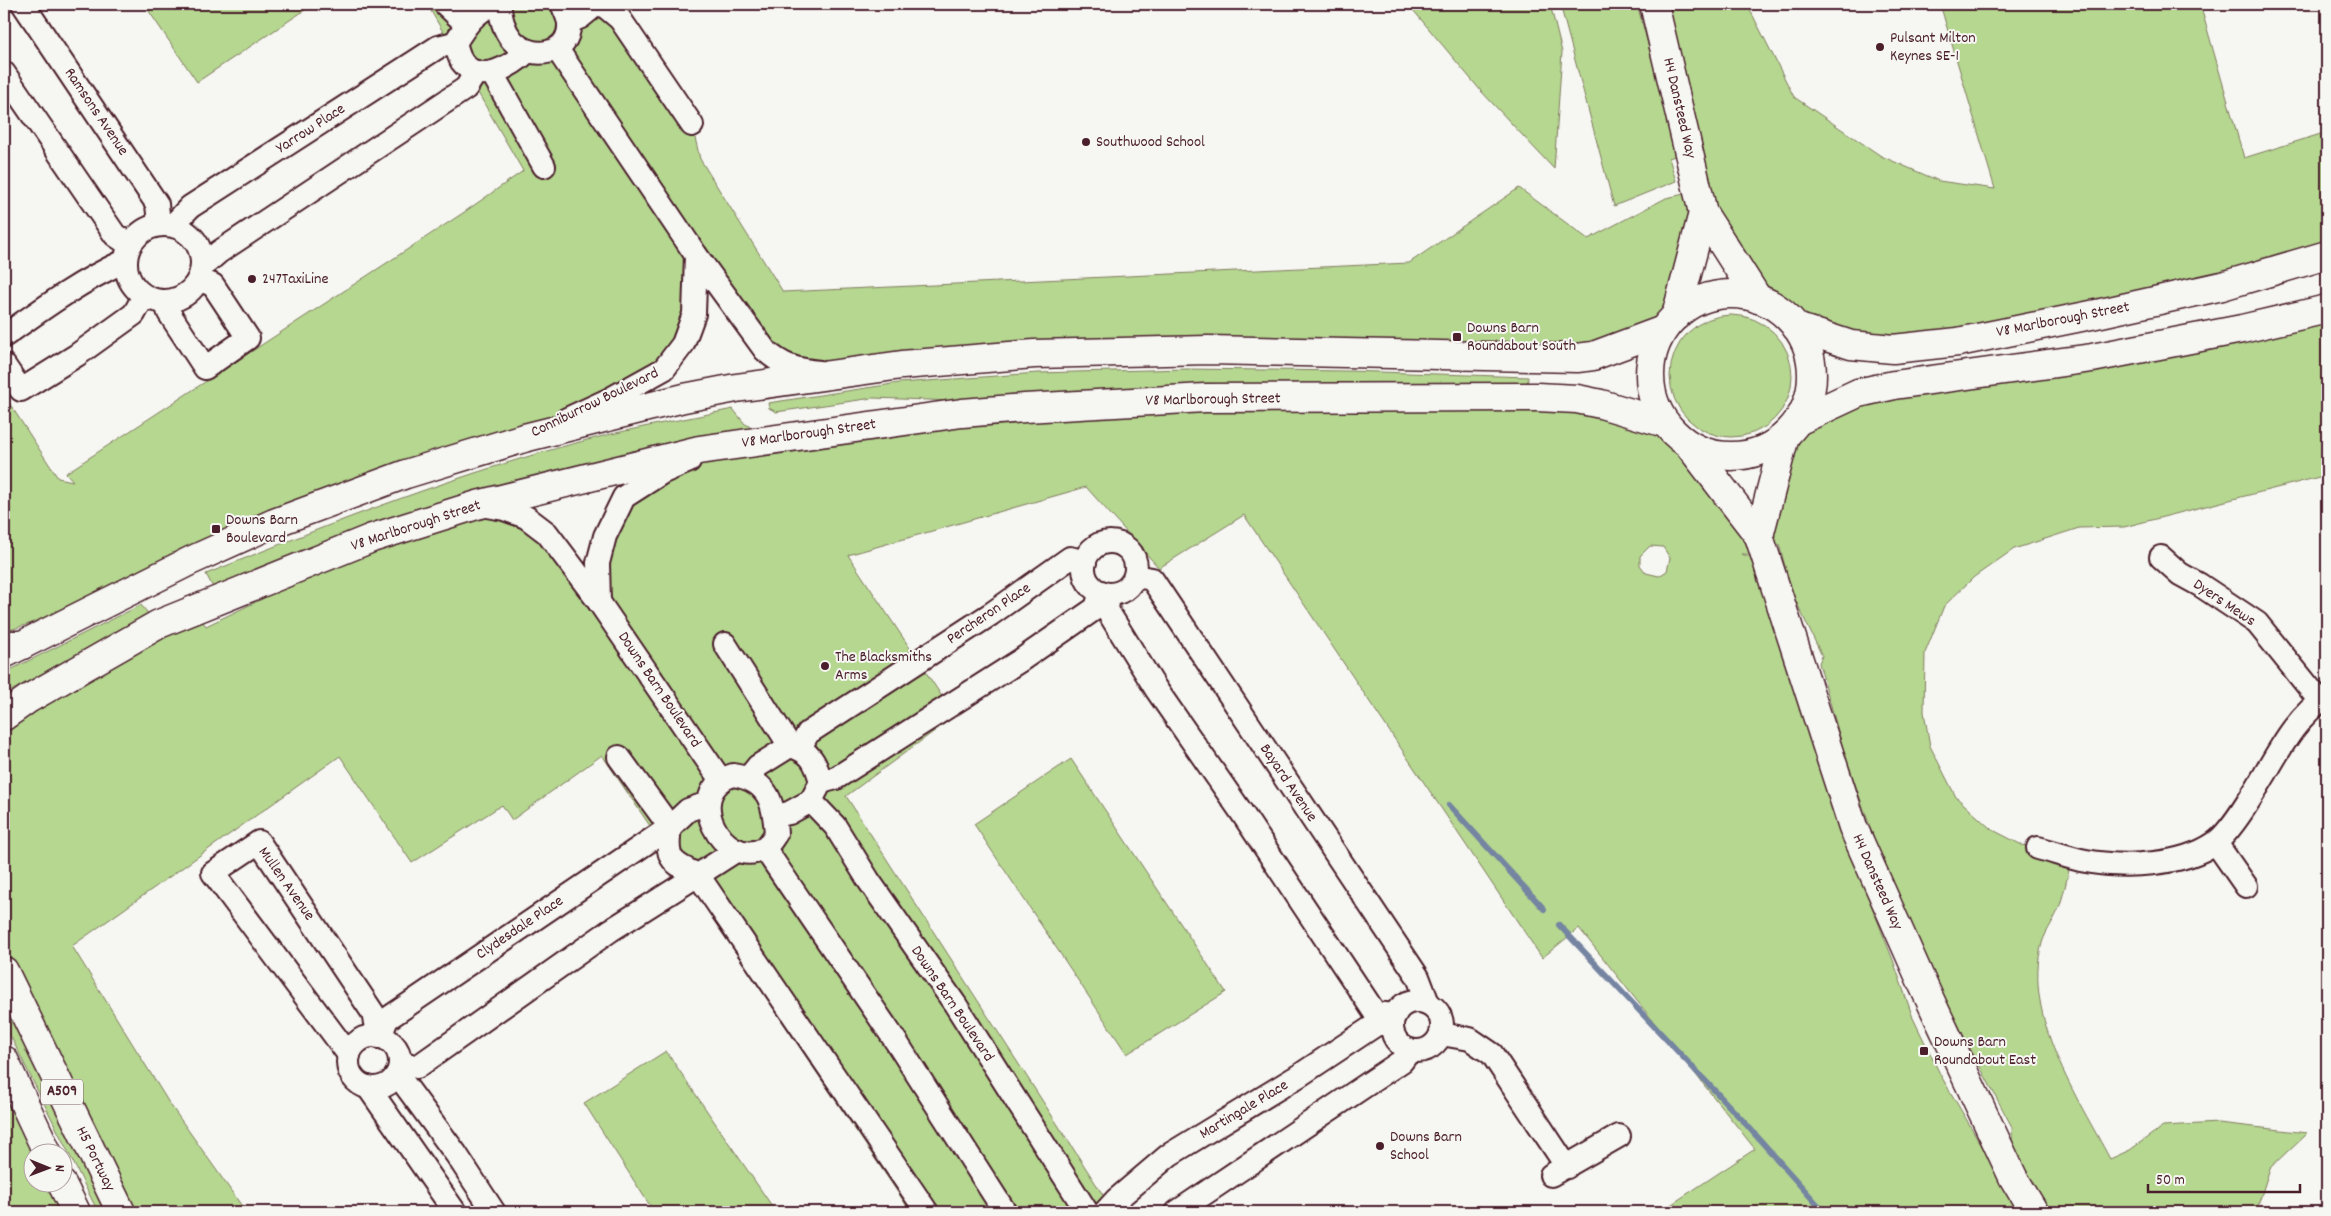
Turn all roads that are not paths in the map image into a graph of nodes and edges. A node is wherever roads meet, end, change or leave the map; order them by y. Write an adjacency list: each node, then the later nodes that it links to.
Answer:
1 (23, 4): 18 (street, Ramsons Avenue)
2 (445, 4): 9 (street)
3 (494, 4): 9 (street)
4 (499, 4): 12 (street)
5 (597, 4): 8 (street)
6 (602, 4): 15 (street)
7 (1654, 4): 17 (main road, H4 Dansteed Way)
8 (566, 13): 11 (street)
9 (466, 24): 10 (street)
10 (456, 43): 14 (street); 18 (street, Yarrow Place)
11 (557, 50): 12 (street); 21 (street)
12 (528, 51): 14 (street)
13 (4, 73): 19 (street)
14 (484, 73): 16 (street); 22 (street)
15 (692, 125)
16 (544, 166)
17 (1702, 209): 24 (main road, H4 Dansteed Way); 26 (main road, H4 Dansteed Way)
18 (166, 225): 19 (street); 22 (street)
19 (128, 253): 23 (street); 28 (street)
20 (2327, 255): 27 (main road, V8 Marlborough Street)
21 (696, 256): 30 (street); 31 (street, Conniburrow Boulevard)
22 (202, 273): 23 (street); 23 (street)
23 (154, 299): 29 (street)
24 (1758, 299): 26 (main road); 27 (main road)
25 (2327, 309): 33 (main road)
26 (1670, 323): 30 (main road); 32 (main road)
27 (1796, 326): 33 (main road)
28 (4, 336)
29 (4, 365)
30 (836, 373): 31 (main road)
31 (610, 408): 44 (main road)
32 (1665, 423): 34 (main road); 35 (main road, V8 Marlborough Street)
33 (1791, 429): 34 (main road); 37 (main road)
34 (1689, 445): 37 (main road, H4 Dansteed Way)
35 (705, 451): 36 (main road, V8 Marlborough Street); 42 (street)
36 (477, 505): 42 (street, Downs Barn Boulevard); 46 (main road, V8 Marlborough Street)
37 (1762, 546): 83 (main road, H4 Dansteed Way)
38 (2161, 557): 45 (street, Dyers Mews)
39 (1085, 562): 40 (street); 41 (street); 47 (street, Percheron Place)
40 (1135, 576): 41 (street); 62 (street, Bayard Avenue)
41 (1105, 593): 51 (street); 63 (street)
42 (599, 602): 50 (street, Downs Barn Boulevard)
43 (725, 644): 47 (street)
44 (10, 648)
45 (2324, 699): 55 (street, Dyers Mews)
46 (4, 716)
47 (795, 747): 49 (street); 51 (street)
48 (619, 757): 54 (street)
49 (749, 778): 50 (street); 53 (street)
50 (720, 779): 52 (street)
51 (816, 792): 53 (street); 80 (street, Downs Barn Boulevard)
52 (708, 803): 54 (street, Clydesdale Place); 58 (street)
53 (775, 816): 56 (street)
54 (670, 827): 59 (street); 65 (street, Clydesdale Place)
55 (2216, 842): 57 (street, Dyers Mews); 60 (street)
56 (765, 848): 58 (street); 79 (street)
57 (2038, 848)
58 (737, 850): 59 (street)
59 (698, 875): 69 (street); 78 (street)
60 (2246, 886)
61 (4, 971): 75 (main road, H5 Portway / A509)
62 (1428, 1003): 63 (street); 64 (street)
63 (1394, 1019): 66 (street); 81 (street, Martingale Place)
64 (1441, 1034): 66 (street); 71 (street)
65 (379, 1037): 67 (street); 67 (street, Mullen Avenue); 69 (street)
66 (1410, 1050): 82 (street)
67 (349, 1054): 70 (street)
68 (4, 1060): 72 (main road, A509)
69 (399, 1068): 70 (street); 77 (street)
70 (368, 1087): 76 (street)
71 (1619, 1136)
72 (43, 1144)
73 (67, 1194): 74 (main road)
74 (76, 1212)
75 (121, 1212)
76 (455, 1212)
77 (494, 1212)
78 (927, 1212)
79 (1005, 1212)
80 (1087, 1212)
81 (1105, 1212)
82 (1177, 1212)
83 (2034, 1212)

